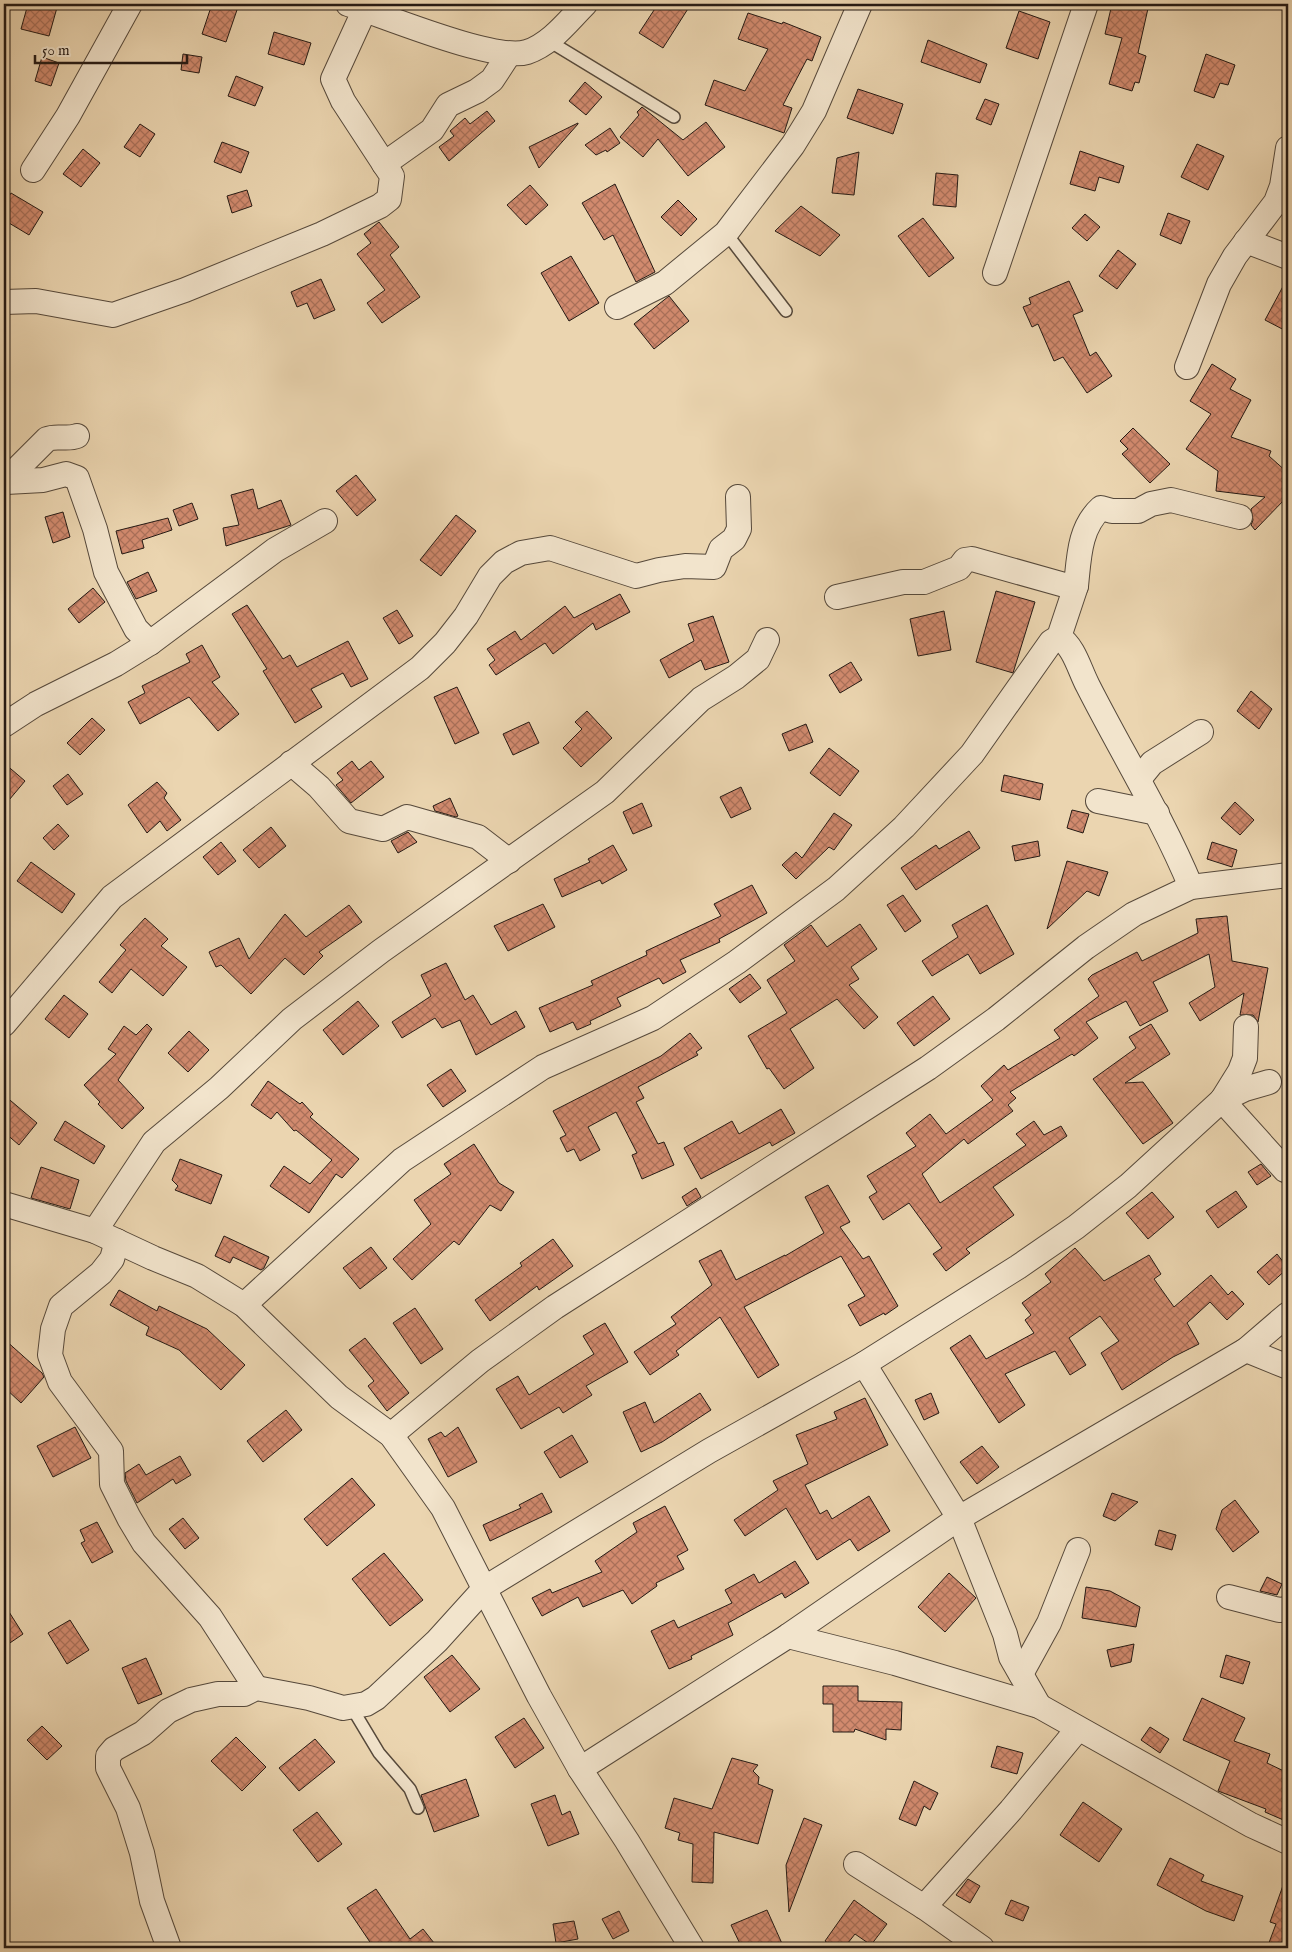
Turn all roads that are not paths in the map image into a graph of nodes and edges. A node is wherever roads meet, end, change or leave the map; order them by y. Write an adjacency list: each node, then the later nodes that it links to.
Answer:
1 (130, 4): 11 (street)
2 (585, 4): 6 (street)
3 (860, 4): 12 (street)
4 (1086, 4): 15 (street)
5 (356, 7): 7 (street); 10 (street)
6 (549, 41): 7 (street); 8 (lane)
7 (509, 54): 10 (street)
8 (674, 117)
9 (1288, 148): 13 (street)
10 (384, 164): 16 (street)
11 (33, 170)
12 (726, 233): 17 (street); 18 (lane)
13 (1246, 241): 14 (street); 19 (street)
14 (1288, 257)
15 (995, 273)
16 (4, 302)
17 (617, 307)
18 (786, 311)
19 (1186, 367)
20 (77, 436): 21 (street)
21 (5, 482): 29 (street)
22 (738, 497): 32 (street)
23 (1240, 517): 25 (street)
24 (325, 521): 29 (street)
25 (1076, 586): 26 (street); 27 (street)
26 (837, 597)
27 (1059, 637): 33 (street); 47 (street)
28 (768, 640): 36 (street)
29 (150, 643): 30 (street)
30 (4, 725)
31 (1201, 732): 33 (street)
32 (291, 763): 36 (street); 39 (street)
33 (1139, 779): 35 (street)
34 (1098, 801): 35 (street)
35 (1157, 813): 38 (street)
36 (509, 861): 45 (street)
37 (1288, 875): 38 (street)
38 (1191, 887): 52 (street)
39 (4, 1024)
40 (1246, 1027): 42 (street)
41 (1270, 1082): 42 (street)
42 (1222, 1100): 43 (street); 50 (street)
43 (1285, 1170)
44 (4, 1204): 45 (street)
45 (95, 1231): 46 (street)
46 (117, 1241): 47 (street); 60 (street)
47 (244, 1305): 52 (street)
48 (1288, 1314): 49 (street)
49 (1246, 1350): 51 (street); 53 (street)
50 (864, 1364): 53 (street); 55 (street)
51 (1288, 1367)
52 (391, 1434): 55 (street)
53 (959, 1518): 58 (street); 59 (street)
54 (1078, 1550): 59 (street)
55 (485, 1588): 62 (street); 64 (street)
56 (1229, 1597): 57 (street)
57 (1288, 1609)
58 (788, 1636): 61 (street); 64 (street)
59 (1021, 1674): 61 (street)
60 (256, 1688): 62 (street); 69 (street)
61 (1038, 1706): 63 (street)
62 (352, 1708): 65 (lane)
63 (1077, 1730): 66 (street); 68 (street)
64 (580, 1769): 70 (street)
65 (418, 1808)
66 (1288, 1842)
67 (856, 1864): 68 (street)
68 (924, 1907): 71 (street)
69 (169, 1948)
70 (692, 1948)
71 (982, 1948)

